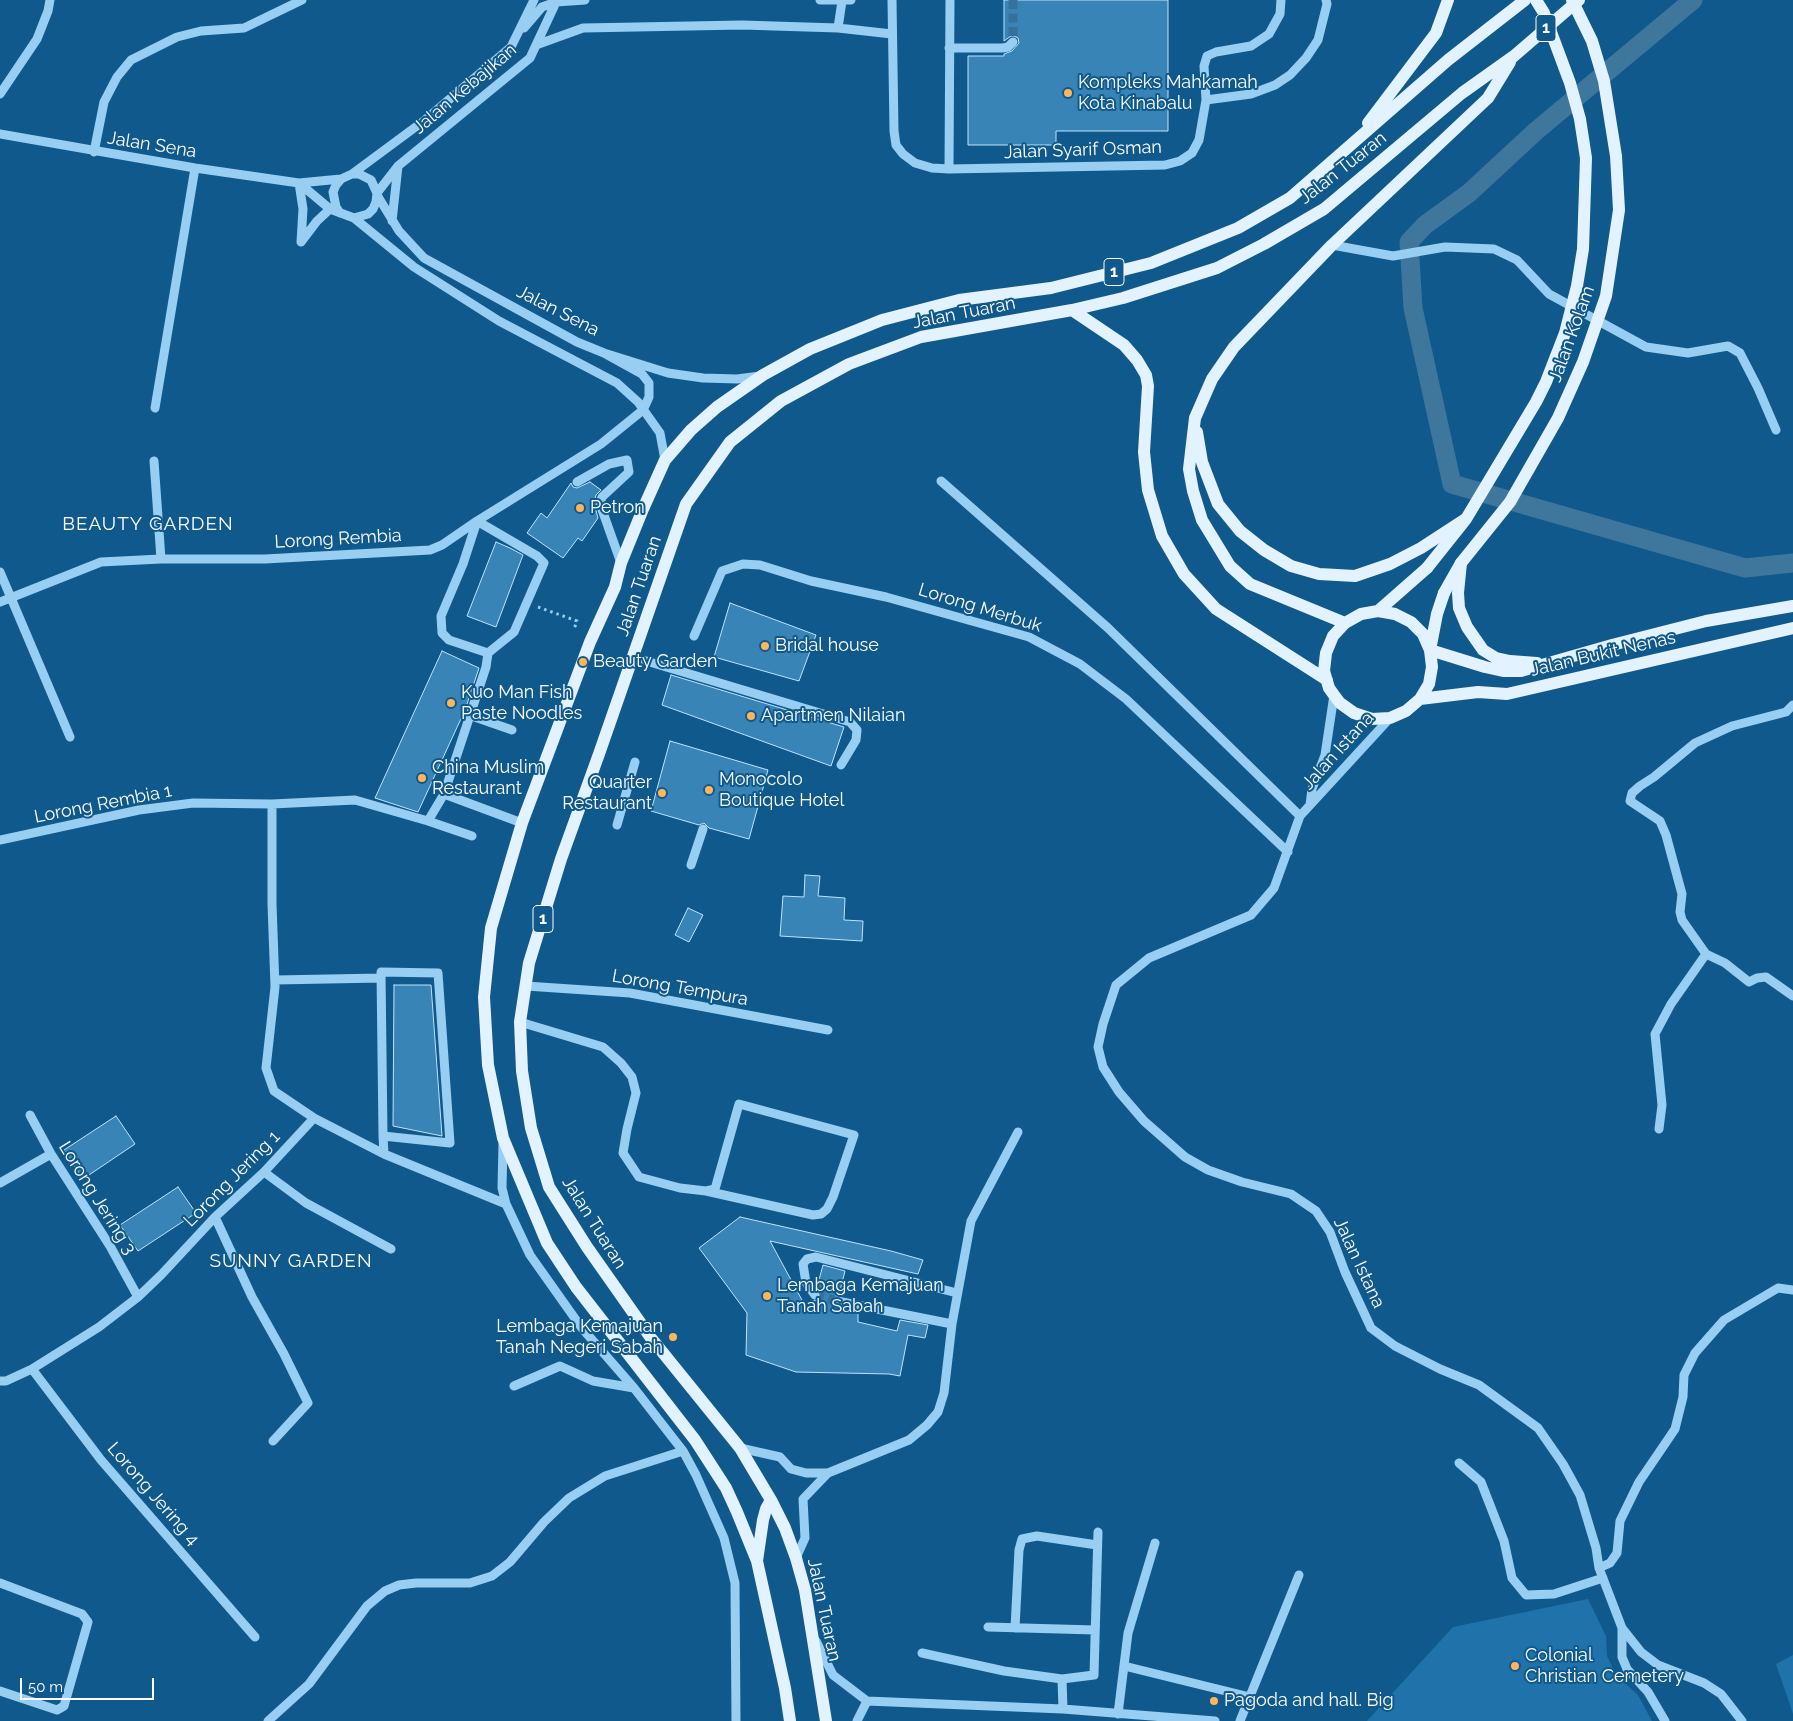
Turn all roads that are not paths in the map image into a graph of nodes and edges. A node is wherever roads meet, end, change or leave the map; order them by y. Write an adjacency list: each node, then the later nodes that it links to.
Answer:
1 (50, 0): 26 (street)
2 (302, 0): 30 (street)
3 (534, 0): 20 (street, Jalan Kebajikan)
4 (585, 0): 17 (street)
5 (820, 0): 6 (street)
6 (846, 0): 18 (street)
7 (892, 0): 19 (street, Jalan Syarif Osman)
8 (950, 0): 23 (street)
9 (1281, 0): 27 (street, Jalan Syarif Osman)
10 (1326, 0): 27 (street)
11 (1448, 0): 29 (main road)
12 (1516, 0): 25 (main road)
13 (1525, 0): 25 (main road, Jalan Tuaran / 1)
14 (1536, 0): 54 (main road, Jalan Kolam, bridge)
15 (1572, 0): 58 (main road, Jalan Kolam, bridge)
16 (1579, 0): 24 (main road, Jalan Tuaran / 1)
17 (556, 1): 20 (street); 22 (street, Jalan Kebajikan)
18 (838, 28): 19 (street); 22 (street)
19 (892, 34): 33 (street, Jalan Syarif Osman)
20 (517, 36): 34 (street, Jalan Kebajikan)
21 (1013, 42): 23 (street)
22 (536, 45): 31 (street, Jalan Kebajikan)
23 (949, 48): 33 (street)
24 (1514, 56): 42 (main road); 43 (main road, Jalan Tuaran / 1)
25 (1448, 60): 29 (main road, Jalan Tuaran / 1)
26 (0, 94)
27 (1206, 100): 33 (street, Jalan Syarif Osman)
28 (0, 134): 30 (street, Jalan Sena)
29 (1353, 144): 45 (main road, Jalan Tuaran / 1)
30 (94, 152): 32 (street, Jalan Sena)
31 (398, 166): 37 (street, Jalan Kebajikan); 41 (street)
32 (195, 168): 36 (street, Jalan Sena); 46 (street)
33 (949, 169)
34 (352, 174): 35 (street, Jalan Sena); 37 (street, Jalan Sena)
35 (341, 179): 36 (street, Jalan Sena); 39 (street)
36 (299, 183): 38 (street, Jalan Sena); 38 (street)
37 (377, 194): 40 (street); 41 (street, Jalan Sena)
38 (330, 209): 39 (street, Jalan Sena)
39 (340, 213): 40 (street, Jalan Sena)
40 (354, 218): 47 (street, Jalan Sena)
41 (392, 221): 44 (street, Jalan Sena)
42 (1332, 245): 48 (main road); 49 (street)
43 (1072, 310): 69 (main road, Jalan Tuaran / 1); 71 (main road)
44 (604, 353): 45 (street, Jalan Sena); 47 (street)
45 (763, 375): 50 (main road, Jalan Tuaran / 1)
46 (155, 408)
47 (643, 410): 50 (street, Jalan Sena); 55 (street, Lorong Rembia)
48 (1195, 418): 54 (main road); 64 (main road)
49 (1776, 430)
50 (665, 460): 57 (main road, Jalan Tuaran / 1)
51 (154, 461): 56 (street)
52 (577, 482): 57 (street)
53 (941, 482): 84 (street)
54 (1466, 519): 63 (main road, Jalan Kolam, bridge)
55 (477, 521): 56 (street, Lorong Rembia); 68 (street); 68 (street)
56 (161, 559): 60 (street, Lorong Rembia)
57 (621, 562): 86 (main road, Jalan Tuaran / 1)
58 (1461, 563): 67 (main road, Jalan Kolam, bridge); 70 (main road)
59 (0, 572): 60 (street)
60 (11, 598): 61 (street, Lorong Rembia); 78 (street)
61 (0, 602)
62 (1793, 606): 70 (main road, Jalan Bukit Nenas)
63 (1378, 611): 64 (main road); 67 (main road)
64 (1345, 623): 71 (main road)
65 (1793, 628): 73 (main road, Jalan Bukit Nenas)
66 (694, 636): 91 (street, Lorong Merbuk)
67 (1430, 650): 70 (main road, Jalan Bukit Nenas); 73 (main road)
68 (488, 653): 75 (street)
69 (633, 657): 80 (street); 96 (main road, Jalan Tuaran / 1)
70 (1545, 663)
71 (1327, 680): 72 (main road)
72 (1334, 695): 76 (main road); 83 (street, Jalan Istana)
73 (1420, 699): 76 (main road)
74 (1793, 705): 93 (street)
75 (469, 715): 77 (street); 81 (street)
76 (1390, 718): 83 (street, Jalan Istana)
77 (512, 730)
78 (70, 737)
79 (635, 762): 87 (street)
80 (841, 765)
81 (444, 794): 85 (street); 86 (street)
82 (272, 804): 85 (street, Lorong Rembia 1); 90 (street, Lorong Rembia 1); 95 (street)
83 (1310, 805): 84 (street, Jalan Istana)
84 (1300, 816): 91 (street, Jalan Istana)
85 (428, 821): 89 (street, Lorong Rembia 1)
86 (522, 822): 105 (main road, Jalan Tuaran / 1)
87 (617, 825)
88 (703, 829): 92 (street)
89 (472, 836)
90 (0, 840)
91 (1288, 852): 135 (street, Jalan Istana)
92 (691, 865)
93 (1706, 954): 97 (street); 102 (street)
94 (381, 978): 95 (street); 104 (street); 104 (street)
95 (275, 980): 101 (street)
96 (526, 986): 98 (main road, Jalan Tuaran / 1); 99 (street, Lorong Tempura)
97 (1793, 996)
98 (520, 1022): 110 (street); 125 (main road, Jalan Tuaran / 1)
99 (828, 1030)
100 (30, 1115): 106 (street, Lorong Jering 3)
101 (314, 1118): 107 (street); 108 (street, Lorong Jering 1)
102 (1660, 1129)
103 (1018, 1132): 115 (street)
104 (383, 1136): 107 (street)
105 (503, 1138): 111 (street); 134 (main road, Jalan Tuaran / 1)
106 (51, 1154): 109 (street); 117 (street, Lorong Jering 3)
107 (384, 1154): 111 (street)
108 (264, 1172): 112 (street, Lorong Jering 1); 113 (street)
109 (0, 1183)
110 (706, 1191): 110 (street)
111 (506, 1204): 123 (street)
112 (215, 1217): 117 (street, Lorong Jering 1); 124 (street)
113 (391, 1249)
114 (1793, 1290): 135 (street)
115 (957, 1293): 116 (street); 119 (street)
116 (815, 1295)
117 (138, 1297): 120 (street, Lorong Jering 1)
118 (837, 1301): 119 (street)
119 (952, 1324): 128 (street)
120 (32, 1369): 121 (street, Lorong Jering 1); 144 (street, Lorong Jering 4)
121 (0, 1381)
122 (514, 1386): 123 (street)
123 (634, 1388): 126 (street)
124 (273, 1441)
125 (740, 1448): 128 (street); 129 (main road, Jalan Tuaran / 1)
126 (683, 1451): 153 (street); 154 (street)
127 (1459, 1462): 137 (street)
128 (828, 1473): 133 (street)
129 (771, 1500): 133 (main road, Jalan Tuaran / 1); 134 (main road)
130 (1098, 1532): 132 (street)
131 (1155, 1543): 146 (street)
132 (1097, 1545): 140 (street); 142 (street)
133 (796, 1558): 143 (main road, Jalan Tuaran / 1)
134 (757, 1561): 155 (main road, Jalan Tuaran / 1)
135 (1599, 1568): 137 (street, Jalan Istana)
136 (1299, 1575): 149 (street)
137 (1602, 1578): 141 (street, Jalan Istana)
138 (0, 1583): 148 (street)
139 (988, 1627): 140 (street)
140 (1015, 1628): 142 (street)
141 (1622, 1628): 160 (street); 161 (street, Jalan Istana)
142 (1095, 1630): 147 (street)
143 (811, 1633): 150 (street); 156 (main road, Jalan Tuaran / 1)
144 (255, 1637)
145 (922, 1653): 147 (street)
146 (1124, 1666): 149 (street); 152 (street)
147 (1062, 1679): 151 (street)
148 (0, 1691)
149 (1250, 1697): 159 (street)
150 (867, 1701): 151 (street); 157 (street)
151 (1063, 1710): 152 (street)
152 (1118, 1714): 158 (street)
153 (268, 1721)
154 (736, 1721)
155 (790, 1721)
156 (826, 1721)
157 (857, 1721)
158 (1215, 1721)
159 (1240, 1721)
160 (1665, 1721)
161 (1742, 1721)

